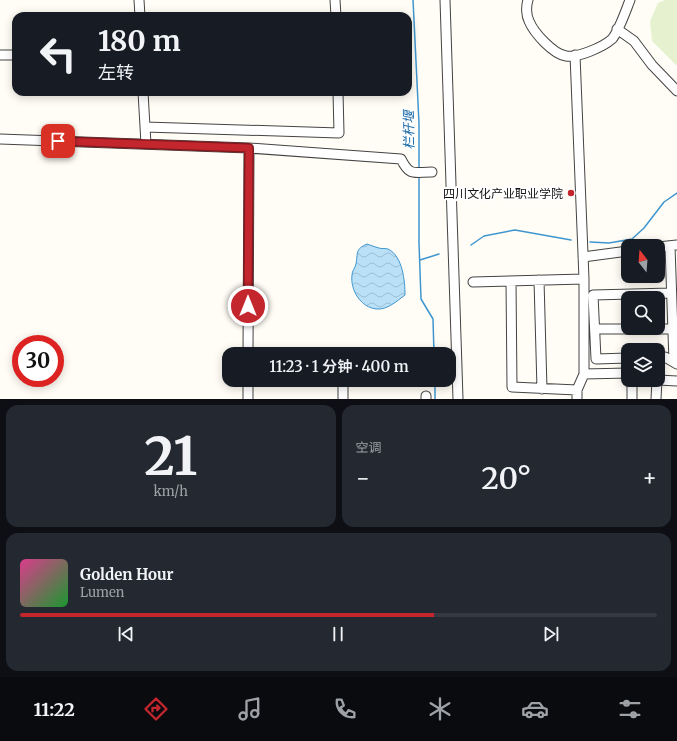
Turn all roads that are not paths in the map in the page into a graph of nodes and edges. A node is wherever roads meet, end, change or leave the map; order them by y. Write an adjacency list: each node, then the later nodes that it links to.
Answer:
1 (140, 0): 6 (street)
2 (336, 0): 7 (street)
3 (445, 0): 49 (street)
4 (528, 0): 11 (street)
5 (630, 0): 8 (street)
6 (140, 12)
7 (336, 12)
8 (617, 29): 11 (street); 12 (street)
9 (0, 55): 10 (street)
10 (12, 55)
11 (575, 55): 22 (street)
12 (677, 91)
13 (144, 96): 15 (street)
14 (338, 96): 15 (street)
15 (145, 127): 17 (street)
16 (0, 139): 17 (street)
17 (146, 144): 18 (street)
18 (249, 148): 19 (street); 33 (street)
19 (428, 172)
20 (674, 245): 23 (street)
21 (621, 252): 22 (street)
22 (582, 257): 24 (street)
23 (674, 278): 28 (street)
24 (584, 279): 25 (street); 38 (street)
25 (539, 280): 26 (street); 45 (street)
26 (511, 281): 27 (street); 45 (street)
27 (473, 282)
28 (671, 293): 29 (street); 30 (street)
29 (674, 310): 31 (street)
30 (595, 329): 31 (street); 35 (street)
31 (673, 329): 32 (street)
32 (675, 345): 36 (street)
33 (248, 347)
34 (665, 357): 36 (street)
35 (621, 358)
36 (676, 363)
37 (621, 373): 38 (street)
38 (584, 374): 46 (street)
39 (665, 380): 40 (street)
40 (677, 381)
41 (248, 387): 47 (street)
42 (343, 387): 48 (street)
43 (632, 387): 50 (street)
44 (657, 387): 51 (street)
45 (542, 389): 46 (street)
46 (577, 395)
47 (248, 399)
48 (343, 399)
49 (458, 399)
50 (632, 399)
51 (656, 399)

